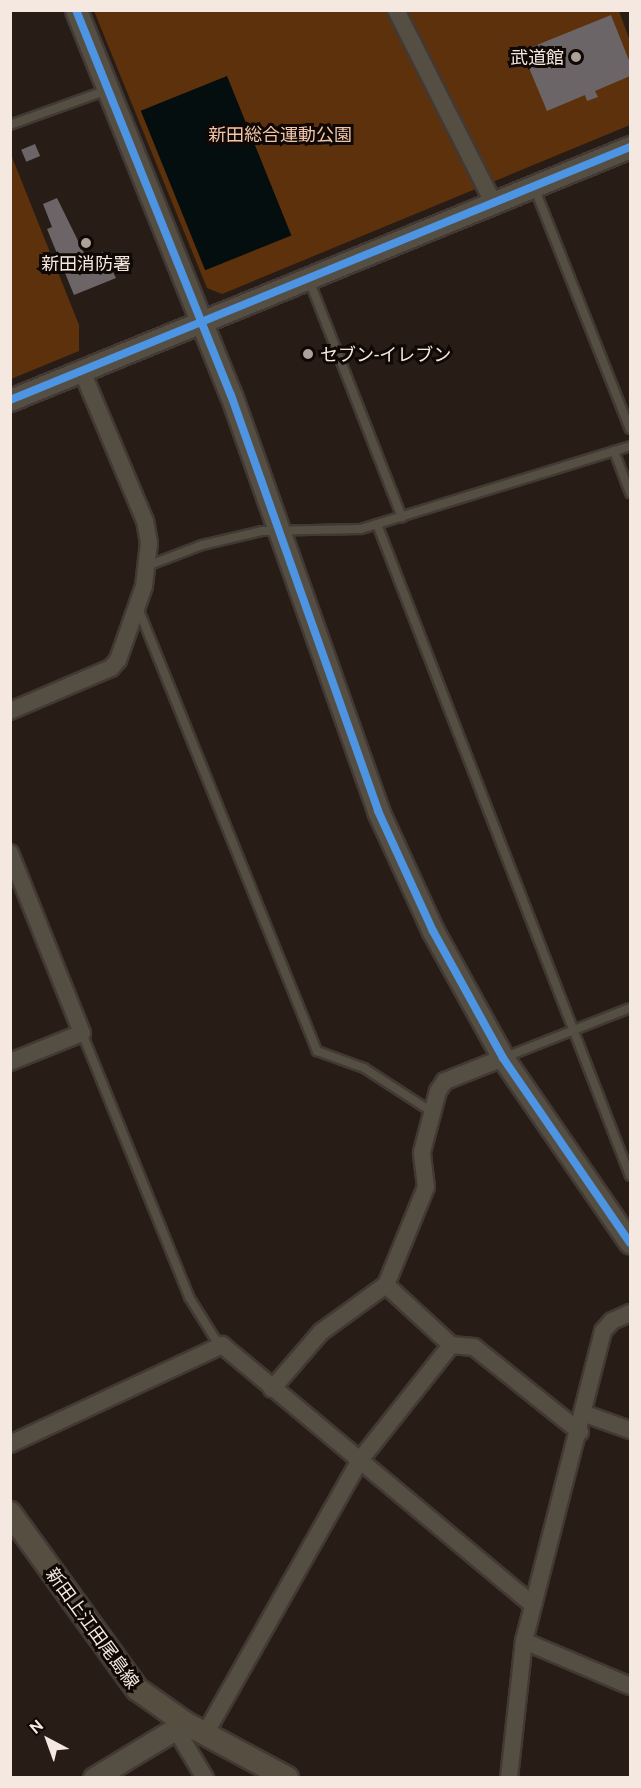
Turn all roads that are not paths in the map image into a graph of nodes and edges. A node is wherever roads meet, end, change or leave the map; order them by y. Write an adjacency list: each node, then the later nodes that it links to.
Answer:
1 (76, 10): 3 (street)
2 (396, 10): 7 (street)
3 (108, 90): 4 (lane); 9 (street)
4 (10, 124)
5 (630, 147): 6 (street)
6 (534, 186): 7 (street); 12 (lane)
7 (494, 204): 8 (street)
8 (309, 279): 9 (street); 16 (lane)
9 (201, 323): 10 (street); 18 (street)
10 (82, 371): 11 (street); 19 (street)
11 (10, 400)
12 (630, 429)
13 (630, 446): 14 (lane)
14 (614, 451): 15 (lane); 16 (lane)
15 (630, 493)
16 (402, 517): 17 (lane)
17 (377, 524): 18 (lane); 24 (lane)
18 (280, 530): 19 (lane); 26 (street)
19 (147, 566): 20 (street)
20 (138, 608): 21 (street); 28 (lane)
21 (10, 711)
22 (10, 852): 25 (street)
23 (630, 1008): 24 (lane)
24 (574, 1031): 26 (lane); 29 (lane)
25 (82, 1033): 27 (street); 33 (lane)
26 (503, 1058): 28 (street); 30 (street)
27 (10, 1062)
28 (432, 1112): 31 (street)
29 (630, 1176)
30 (630, 1241)
31 (386, 1285): 34 (street); 35 (street)
32 (630, 1313): 36 (street)
33 (219, 1345): 35 (street); 39 (street)
34 (451, 1345): 38 (street); 40 (street)
35 (272, 1389): 40 (street)
36 (585, 1414): 37 (street); 38 (street)
37 (630, 1430)
38 (580, 1432): 42 (street)
39 (10, 1444)
40 (360, 1460): 42 (street); 45 (street)
41 (10, 1513): 45 (main road, 新田上江田尾島線)
42 (533, 1605): 43 (street)
43 (524, 1641): 44 (street); 49 (street)
44 (630, 1686)
45 (189, 1729): 46 (street); 47 (street); 48 (main road, 新田上江田尾島線)
46 (94, 1778)
47 (205, 1778)
48 (287, 1778)
49 (509, 1778)

